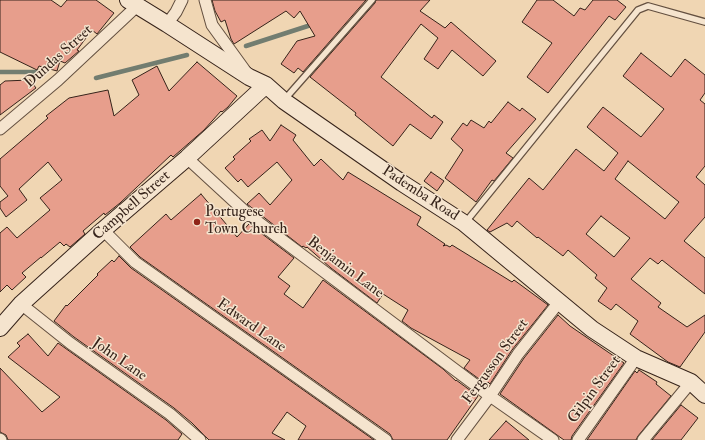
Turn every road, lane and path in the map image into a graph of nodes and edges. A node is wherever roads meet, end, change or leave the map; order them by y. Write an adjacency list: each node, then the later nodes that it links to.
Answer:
1 (182, 0): 6 (street)
2 (205, 0): 7 (street)
3 (372, 0): 9 (lane)
4 (133, 3): 6 (main road, Pademba Road); 10 (street, Dundas Street)
5 (705, 22): 12 (lane)
6 (167, 24): 7 (main road, Pademba Road)
7 (249, 77): 8 (main road, Pademba Road)
8 (266, 85): 9 (main road, Pademba Road); 11 (main road, Campbell Street)
9 (284, 101): 12 (main road, Pademba Road)
10 (0, 129)
11 (187, 158): 13 (main road, Campbell Street); 20 (street, Benjamin Lane)
12 (464, 223): 14 (main road, Pademba Road)
13 (104, 230): 15 (main road, Campbell Street); 22 (street, Edward Lane)
14 (559, 302): 17 (main road, Pademba Road); 20 (street, Fergusson Street)
15 (21, 304): 16 (main road, Campbell Street); 21 (street, John Lane)
16 (0, 328)
17 (636, 358): 18 (main road, Pademba Road); 25 (street, Gilpin Street)
18 (691, 382): 19 (main road, Pademba Road); 26 (street)
19 (705, 395)
20 (490, 396): 23 (street, Fergusson Street); 24 (street, Benjamin Lane)
21 (200, 440)
22 (386, 440)
23 (457, 440)
24 (553, 440)
25 (578, 440)
26 (643, 440)

